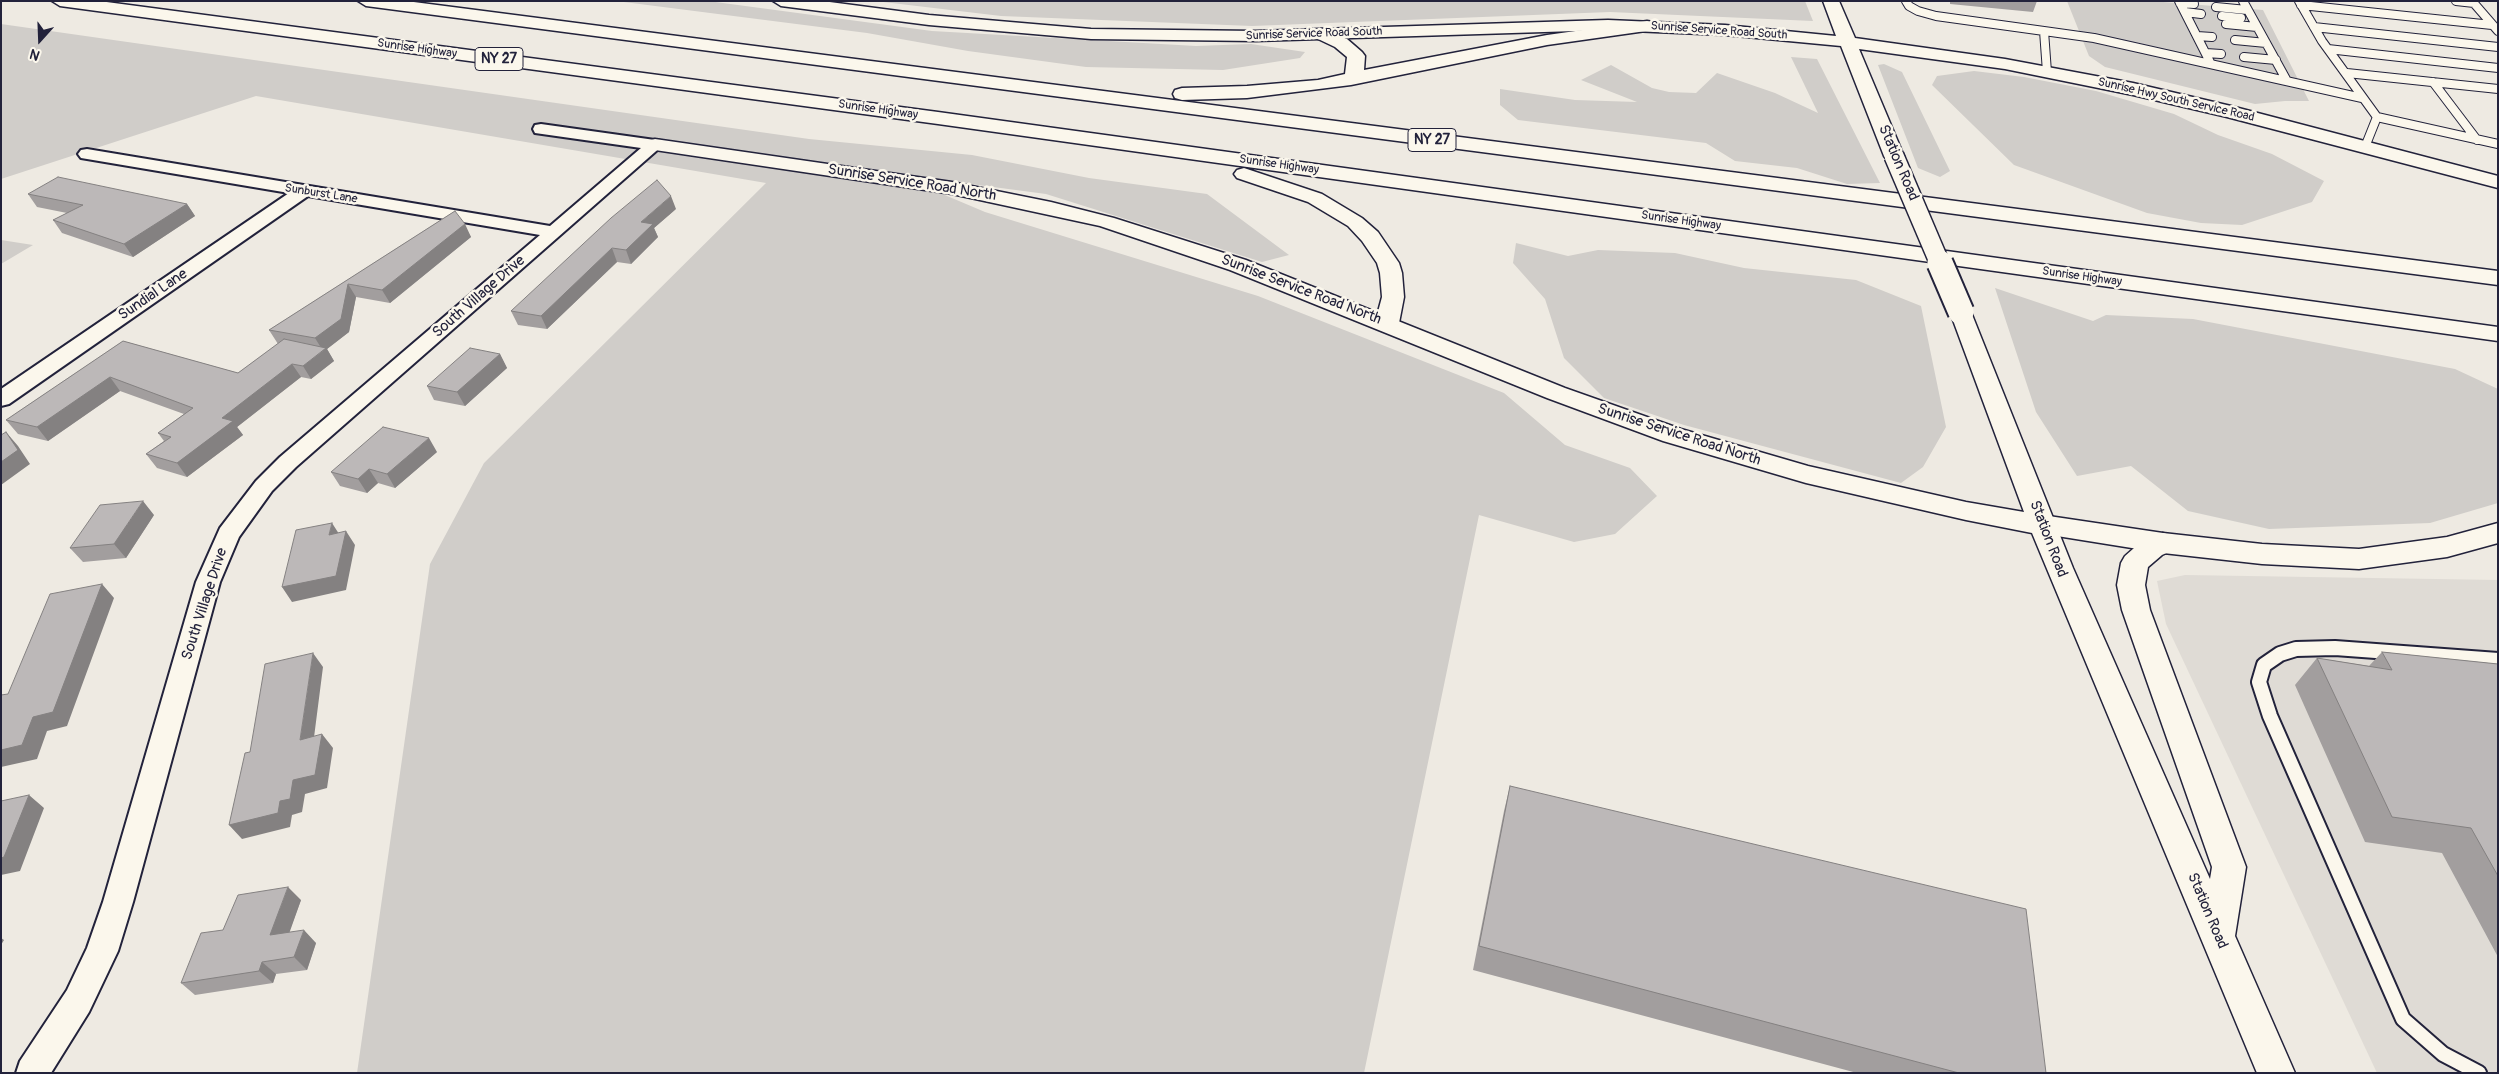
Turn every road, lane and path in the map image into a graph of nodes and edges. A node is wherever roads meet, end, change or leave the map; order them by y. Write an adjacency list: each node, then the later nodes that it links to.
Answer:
1 (60, 1): 54 (main road, Sunrise Highway / NY 27)
2 (366, 1): 45 (main road, NY 27)
3 (781, 1): 28 (main road, Sunrise Service Road South)
4 (1831, 1): 32 (main road, Station Road)
5 (1906, 1): 24 (lane)
6 (2456, 1): 8 (lane)
7 (2179, 2): 10 (lane); 13 (lane)
8 (2473, 2): 20 (lane)
9 (2300, 3): 20 (lane); 22 (lane)
10 (2194, 4)
11 (2216, 4): 12 (lane)
12 (2245, 5): 16 (lane)
13 (2185, 12): 14 (lane); 17 (lane)
14 (2200, 14)
15 (2222, 16): 16 (lane)
16 (2252, 19): 23 (lane)
17 (2189, 20): 18 (lane); 26 (lane)
18 (2204, 22)
19 (2226, 24): 23 (lane)
20 (2492, 24): 25 (lane)
21 (1647, 26): 28 (main road, Sunrise Service Road South); 32 (main road, Sunrise Service Road South); 48 (main road)
22 (2314, 27): 35 (lane); 38 (lane)
23 (2257, 28): 30 (lane)
24 (2044, 31): 43 (lane); 46 (lane)
25 (2498, 31)
26 (2195, 32): 29 (lane); 36 (lane)
27 (2231, 33): 30 (lane)
28 (1322, 34): 48 (main road)
29 (2210, 34)
30 (2262, 36): 33 (lane)
31 (2235, 40): 33 (lane)
32 (1849, 42): 46 (main road, Sunrise Hwy South Service Road); 68 (main road, Station Road, bridge)
33 (2266, 44): 39 (lane)
34 (2217, 47): 36 (lane)
35 (2498, 47)
36 (2204, 49): 40 (lane); 43 (lane)
37 (2240, 49): 39 (lane)
38 (2328, 49): 44 (lane); 47 (lane)
39 (2271, 53): 42 (lane)
40 (2221, 54)
41 (2244, 57): 42 (lane)
42 (2276, 60): 49 (lane)
43 (2211, 64): 49 (lane)
44 (2498, 68)
45 (885, 69): 48 (main road); 64 (main road, NY 27)
46 (2048, 72): 59 (main road, Sunrise Hwy South Service Road)
47 (2347, 73): 50 (lane); 52 (lane)
48 (1351, 80)
49 (2287, 81): 52 (lane)
50 (2433, 82): 51 (lane); 56 (lane)
51 (2498, 89)
52 (2362, 98): 53 (lane)
53 (2377, 117): 56 (lane); 59 (lane)
54 (938, 118): 65 (main road); 66 (main road, Sunrise Highway / NY 27)
55 (541, 129): 58 (street, Sunrise Service Road North)
56 (2477, 140): 57 (lane)
57 (2498, 144)
58 (655, 145): 63 (street, South Village Drive); 65 (main road, Sunrise Service Road North)
59 (2365, 148): 61 (main road, Sunrise Hwy South Service Road)
60 (87, 154): 62 (street, Sunburst Lane)
61 (2498, 182)
62 (304, 191): 63 (street, Sunburst Lane); 67 (street, Sundial Lane)
63 (554, 232): 73 (street, South Village Drive)
64 (2498, 278)
65 (1387, 323): 68 (main road, Sunrise Service Road North)
66 (2498, 334)
67 (1, 399)
68 (2042, 525): 70 (main road, Sunrise Service Road North); 72 (main road, Station Road)
69 (2498, 533): 70 (main road, Sunrise Service Road North)
70 (2163, 542): 72 (main road)
71 (2498, 660): 75 (lane)
72 (2218, 935): 74 (main road, Station Road)
73 (32, 1073)
74 (2276, 1073)
75 (2479, 1073)

